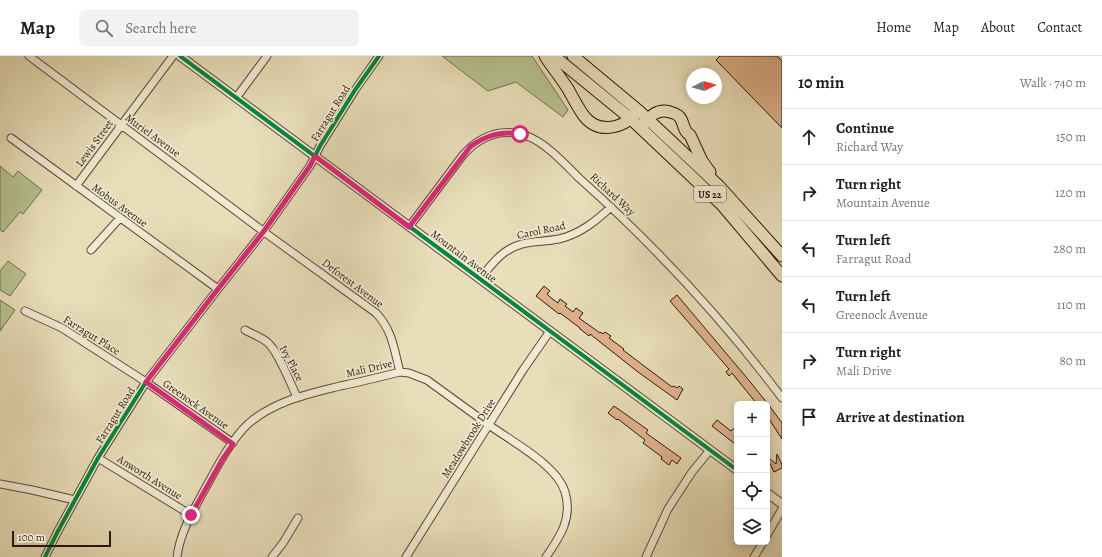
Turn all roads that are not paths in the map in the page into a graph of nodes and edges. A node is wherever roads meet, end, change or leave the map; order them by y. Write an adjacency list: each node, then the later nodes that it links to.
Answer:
1 (28, 56): 13 (street, Muriel Avenue)
2 (172, 56): 13 (street, Lewis Street)
3 (180, 56): 9 (street, Mountain Avenue)
4 (267, 56): 9 (street)
5 (379, 56): 16 (street, Farragut Road)
6 (545, 56): 11 (highway)
7 (554, 56): 11 (highway, US 22)
8 (573, 56): 10 (highway, US 22)
9 (236, 98): 16 (street, Mountain Avenue)
10 (639, 111): 11 (highway); 12 (highway, US 22)
11 (631, 119): 14 (highway, US 22)
12 (647, 119): 14 (highway); 18 (highway, US 22); 18 (highway)
13 (121, 125): 17 (street, Lewis Street); 22 (street, Muriel Avenue)
14 (640, 128): 25 (highway, US 22)
15 (11, 138): 17 (street, Mobus Avenue)
16 (315, 156): 21 (street, Mountain Avenue); 22 (street, Farragut Road)
17 (76, 186): 20 (street, Mobus Avenue)
18 (719, 186): 24 (highway, US 22)
19 (611, 207): 21 (street, Richard Way); 26 (street, Carol Road); 34 (street, Richard Way)
20 (120, 218): 23 (street); 27 (street, Mobus Avenue)
21 (409, 227): 26 (street, Mountain Avenue)
22 (264, 231): 27 (street, Farragut Road); 31 (street, Deforest Avenue)
23 (91, 250)
24 (782, 256)
25 (782, 276)
26 (480, 279): 30 (street, Mountain Avenue)
27 (218, 289): 32 (street, Farragut Road)
28 (25, 311): 32 (street, Farragut Place)
29 (245, 330): 33 (street, Ivy Place)
30 (550, 331): 35 (street, Meadowbrook Drive); 37 (street, Mountain Avenue)
31 (400, 372): 33 (street, Mali Drive); 35 (street, Mali Drive)
32 (146, 382): 36 (street, Greenock Avenue); 38 (street, Farragut Road)
33 (297, 397): 36 (street, Mali Drive)
34 (782, 398)
35 (489, 425): 51 (street, Meadowbrook Drive); 52 (street, Mali Drive)
36 (233, 444): 44 (street, Mali Drive)
37 (710, 450): 39 (street, Mountain Avenue); 53 (street)
38 (98, 458): 42 (street, Farragut Road); 44 (street, Anworth Avenue)
39 (734, 468)
40 (0, 484): 42 (street)
41 (770, 495): 43 (street)
42 (75, 500): 48 (street, Farragut Road)
43 (781, 502): 46 (street)
44 (191, 515): 49 (street, Mali Drive)
45 (298, 518): 50 (street)
46 (770, 527)
47 (761, 545): 54 (street)
48 (45, 557)
49 (177, 557)
50 (272, 557)
51 (406, 557)
52 (546, 557)
53 (646, 557)
54 (754, 557)

